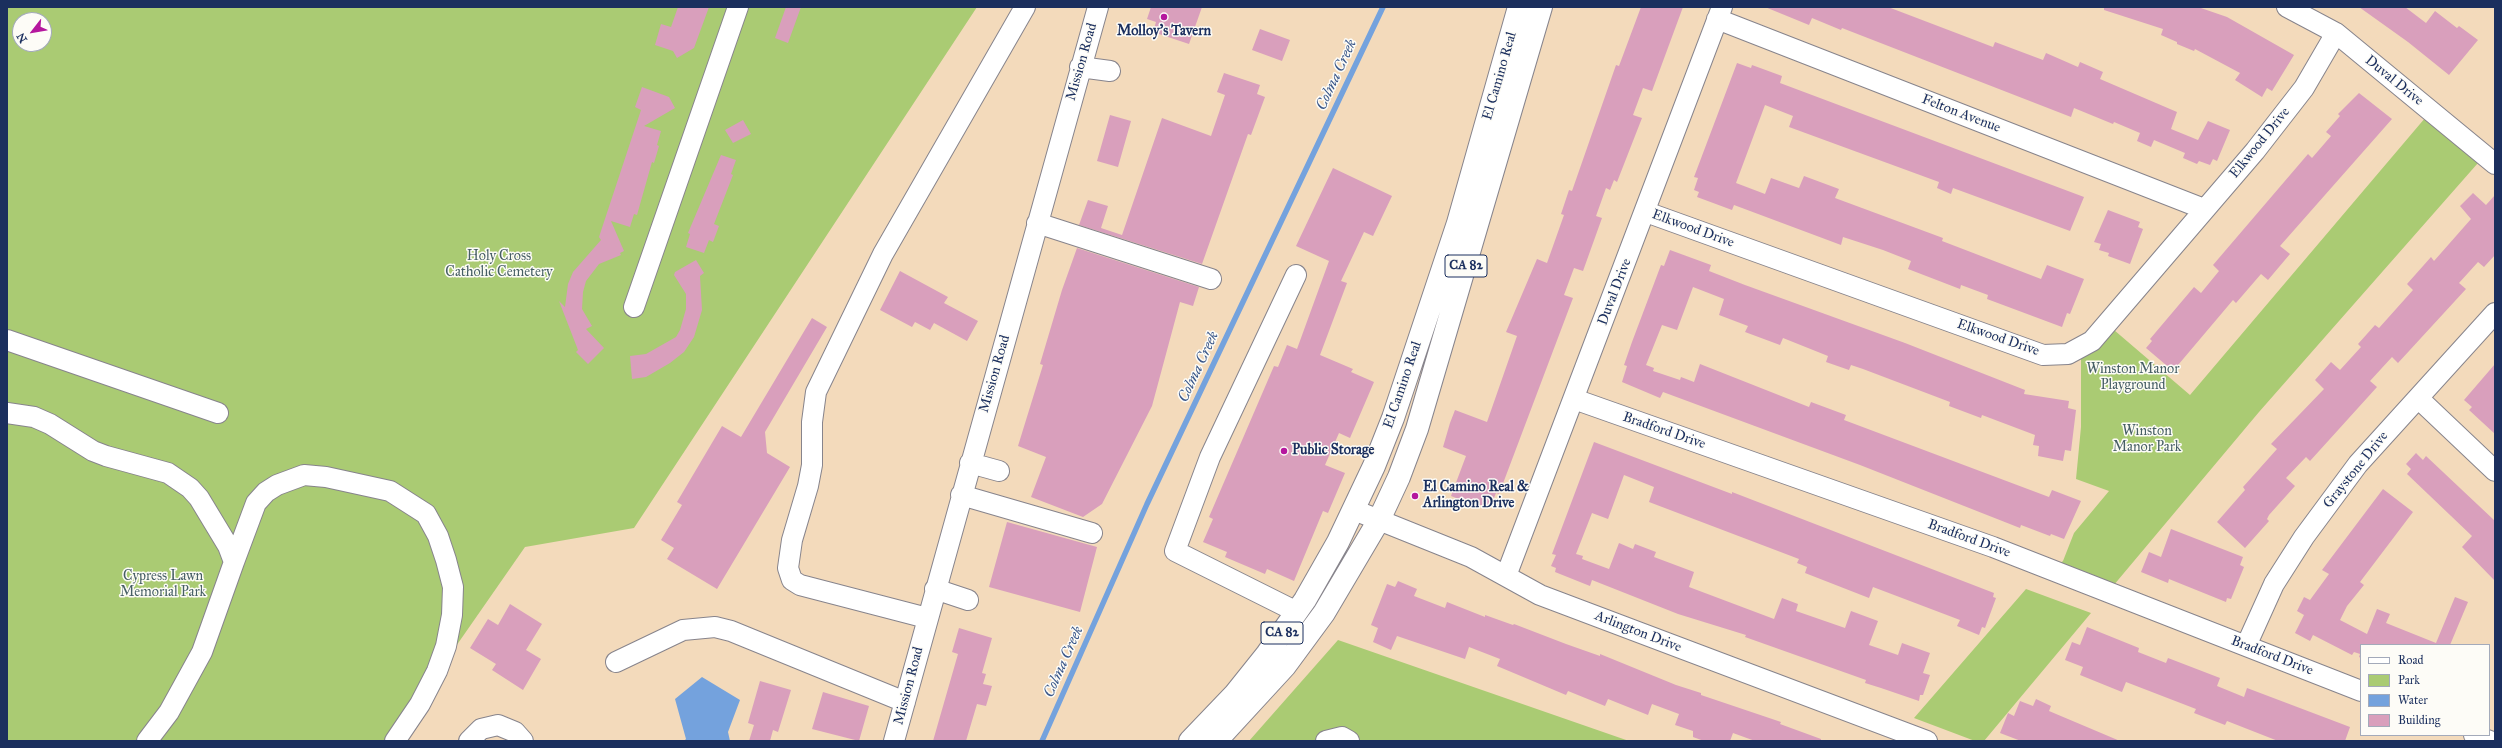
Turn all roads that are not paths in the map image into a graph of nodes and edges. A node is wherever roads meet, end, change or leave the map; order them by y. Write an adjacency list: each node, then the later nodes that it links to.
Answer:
1 (738, 7): 17 (street)
2 (1024, 7): 36 (street)
3 (1098, 7): 9 (street, Mission Road)
4 (1519, 7): 28 (main road, El Camino Real / CA 82)
5 (1541, 7): 29 (main road, El Camino Real / CA 82)
6 (2287, 7): 8 (street, Duval Drive)
7 (1720, 13): 12 (street, Felton Avenue); 13 (street, Duval Drive)
8 (2336, 33): 11 (street, Duval Drive); 12 (street, Elkwood Drive)
9 (1080, 67): 10 (street); 14 (street, Mission Road)
10 (1110, 70)
11 (2495, 164)
12 (2204, 209): 13 (street, Elkwood Drive)
13 (1646, 212): 21 (street, Duval Drive)
14 (1036, 223): 16 (street); 24 (street, Mission Road)
15 (1296, 275): 35 (street)
16 (1211, 279)
17 (634, 307)
18 (2495, 313): 20 (street, Graystone Drive)
19 (7, 340): 23 (street)
20 (2418, 398): 26 (street); 37 (street, Graystone Drive)
21 (1574, 399): 32 (street, Duval Drive); 37 (street, Bradford Drive)
22 (7, 413): 31 (street)
23 (218, 413)
24 (970, 463): 25 (street); 27 (street, Mission Road)
25 (999, 471)
26 (2495, 471)
27 (961, 495): 30 (street); 33 (street, Mission Road)
28 (1354, 510): 29 (street, Arlington Drive); 35 (main road, El Camino Real / CA 82)
29 (1379, 520): 32 (street, Arlington Drive); 48 (main road, El Camino Real / CA 82)
30 (1092, 533)
31 (234, 562): 42 (street); 43 (street)
32 (1506, 576): 51 (street, Arlington Drive)
33 (936, 589): 34 (street); 36 (street, Mission Road)
34 (968, 600)
35 (1297, 612): 47 (main road, El Camino Real / CA 82)
36 (927, 618): 40 (street, Mission Road)
37 (2246, 646): 39 (street, Bradford Drive)
38 (616, 662): 40 (street)
39 (2360, 691)
40 (905, 702): 46 (street, Mission Road)
41 (2477, 736): 52 (street)
42 (147, 741)
43 (395, 741)
44 (469, 741): 45 (street)
45 (523, 741)
46 (894, 741)
47 (1190, 741)
48 (1216, 741)
49 (1326, 741): 50 (street)
50 (1349, 741)
51 (1928, 741)
52 (2490, 741)

